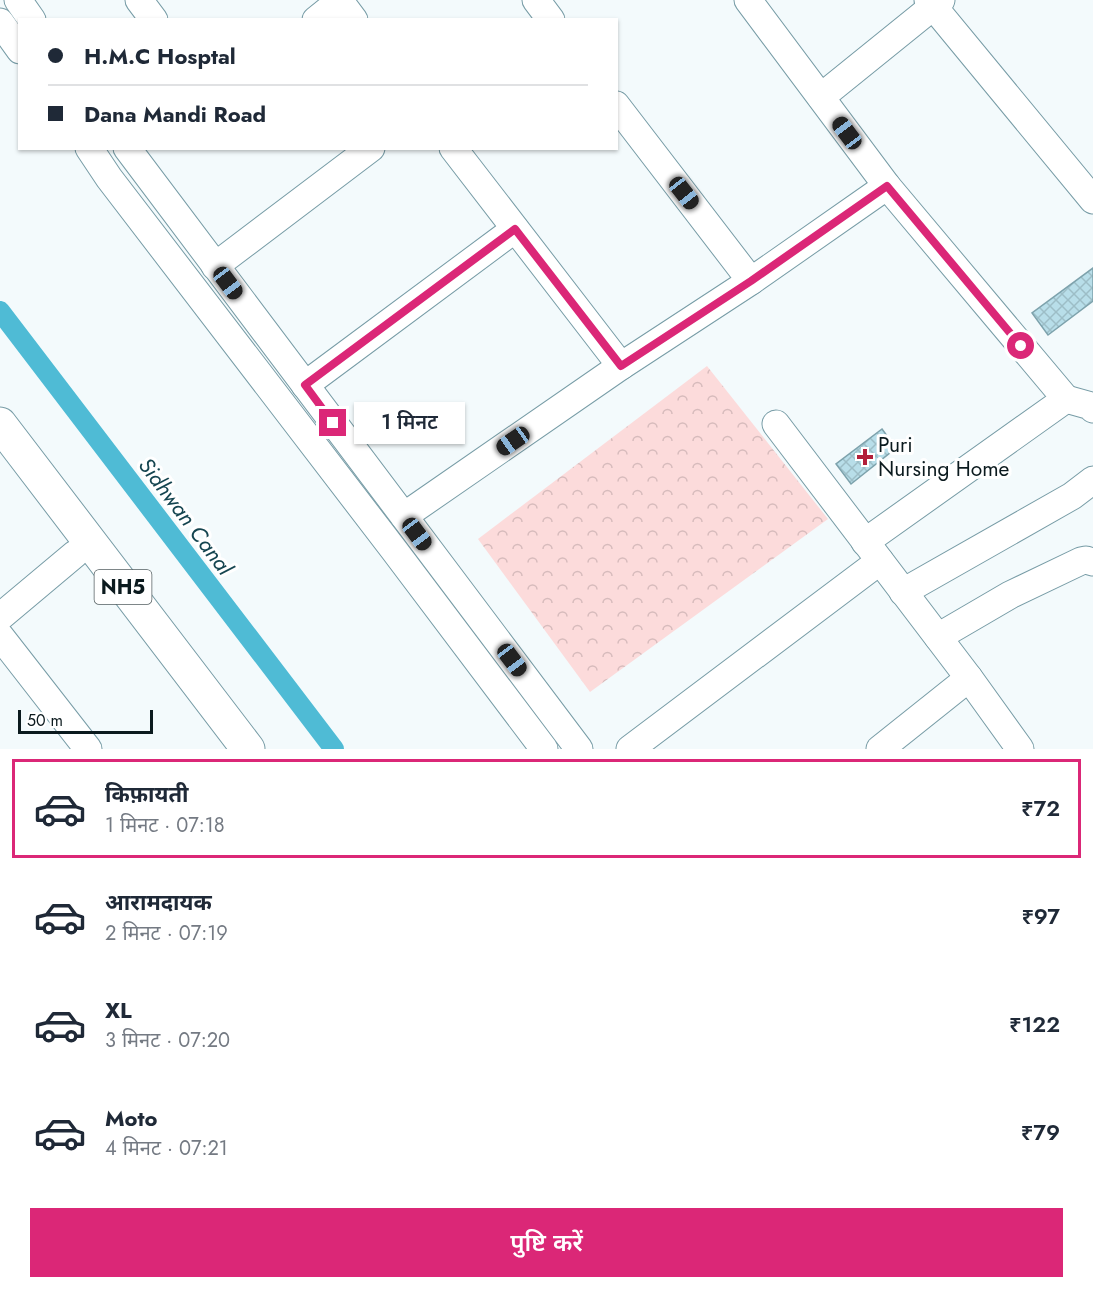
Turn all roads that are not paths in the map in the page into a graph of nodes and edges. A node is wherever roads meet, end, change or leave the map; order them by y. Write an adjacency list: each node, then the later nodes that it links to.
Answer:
1 (18, 0): 7 (street)
2 (139, 0): 8 (street)
3 (536, 0): 10 (street)
4 (748, 0): 13 (street)
5 (934, 2): 13 (street); 21 (street)
6 (344, 5): 9 (street)
7 (31, 18)
8 (152, 18)
9 (320, 18)
10 (550, 18)
11 (0, 22): 12 (street)
12 (18, 47)
13 (821, 97): 20 (street)
14 (618, 108): 24 (street)
15 (89, 150): 19 (street)
16 (368, 150): 23 (street)
17 (455, 150): 22 (street)
18 (137, 152): 19 (street); 23 (street)
19 (109, 178): 45 (street)
20 (887, 186): 24 (street); 27 (street)
21 (1093, 200)
22 (515, 229): 25 (street); 26 (street)
23 (215, 266): 26 (street)
24 (751, 281): 25 (street)
25 (621, 366): 33 (street)
26 (305, 385): 33 (street)
27 (1066, 399): 28 (street); 34 (street)
28 (1093, 409)
29 (0, 424): 44 (highway, NH5)
30 (777, 424): 34 (street)
31 (0, 454): 35 (highway, NH5)
32 (1093, 480): 37 (street)
33 (404, 516): 46 (street)
34 (873, 552): 37 (street); 47 (street)
35 (75, 554): 38 (street); 43 (highway, NH5)
36 (1093, 562): 40 (street)
37 (903, 592): 40 (street)
38 (0, 617)
39 (0, 636): 42 (street)
40 (938, 637): 41 (street)
41 (969, 678): 48 (street); 49 (street)
42 (88, 749)
43 (224, 749)
44 (248, 749)
45 (544, 749)
46 (579, 749)
47 (630, 749)
48 (880, 749)
49 (1020, 749)

